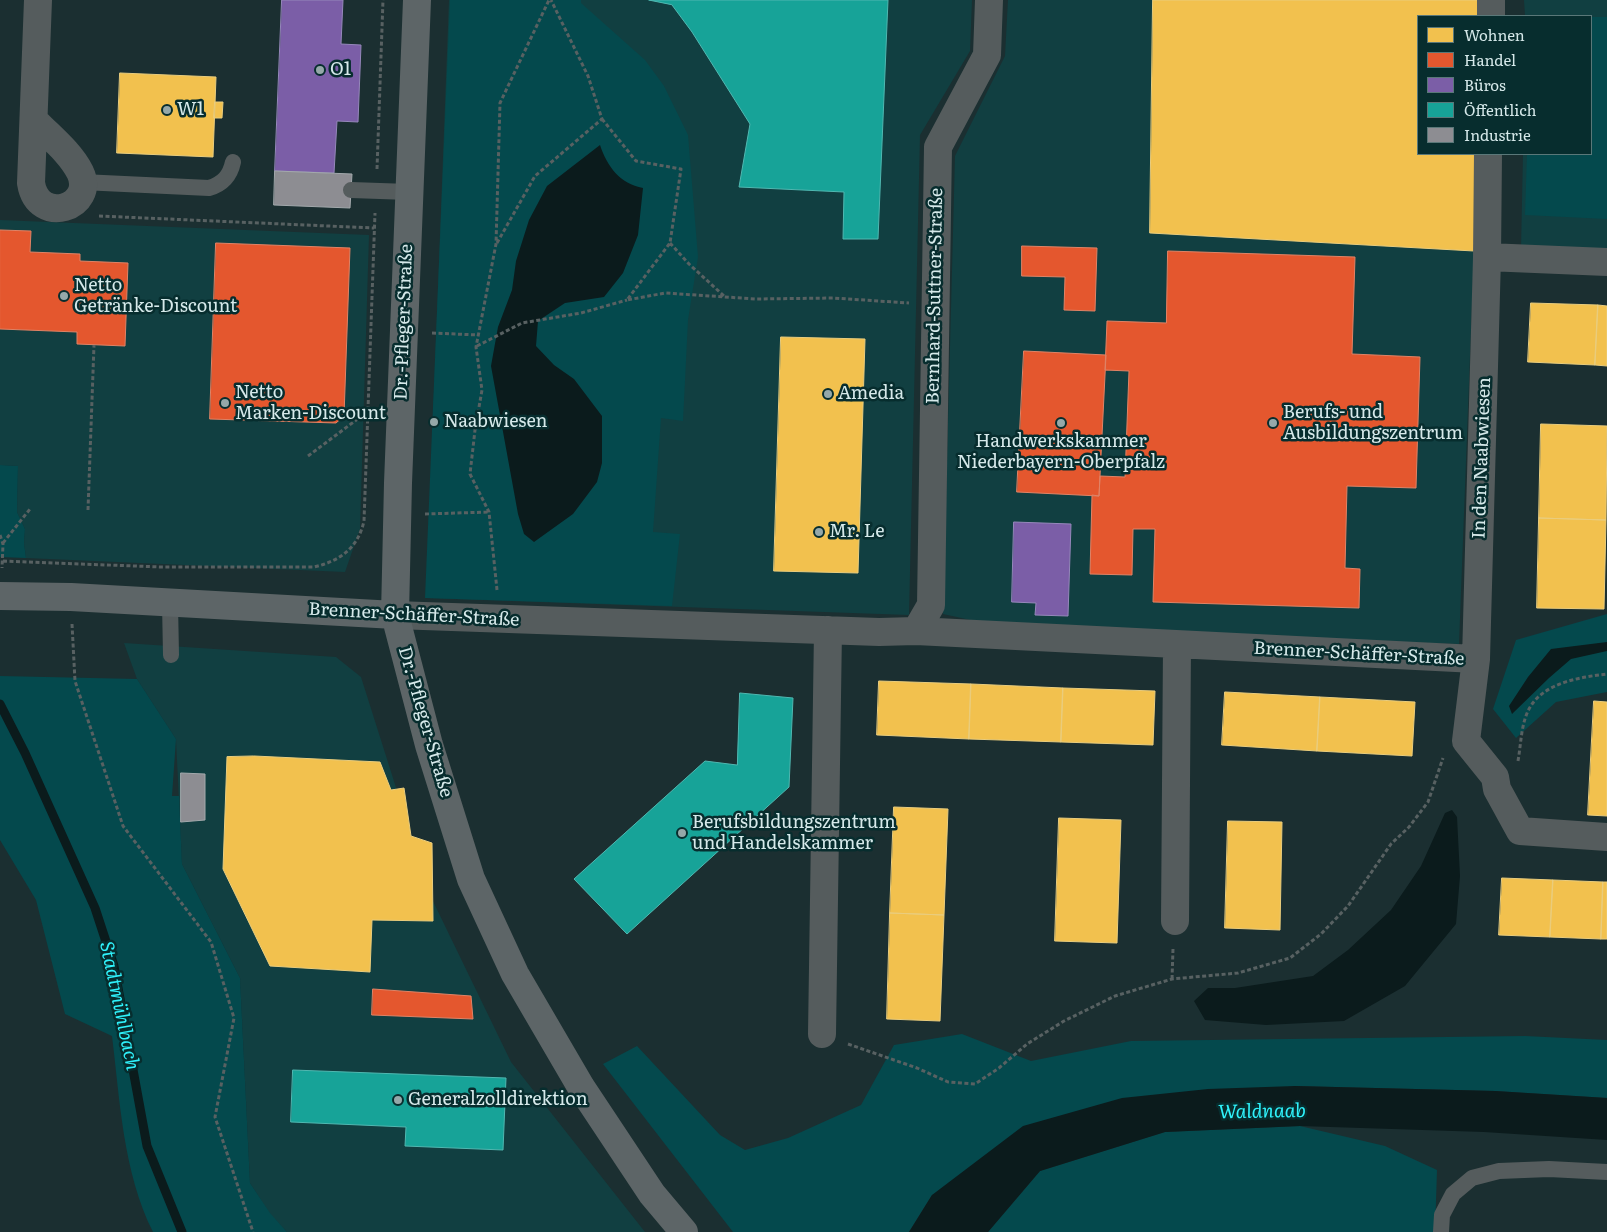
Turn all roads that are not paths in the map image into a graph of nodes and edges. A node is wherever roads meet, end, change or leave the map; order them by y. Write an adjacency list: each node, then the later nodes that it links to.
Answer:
1 (38, 0): 6 (street)
2 (416, 0): 11 (main road, Dr.-Pfleger-Straße)
3 (989, 0): 18 (street, Bernhard-Suttner-Straße)
4 (1491, 0): 5 (street)
5 (1490, 15)
6 (34, 120): 9 (street); 9 (street)
7 (1488, 155): 12 (street, In den Naabwiesen)
8 (233, 162): 9 (lane)
9 (82, 182)
10 (351, 190): 11 (lane)
11 (409, 192): 16 (main road, Dr.-Pfleger-Straße)
12 (1487, 257): 13 (street); 21 (street, In den Naabwiesen)
13 (1607, 262)
14 (0, 596): 15 (main road, Brenner-Schäffer-Straße)
15 (170, 603): 16 (main road, Brenner-Schäffer-Straße); 20 (lane)
16 (395, 615): 17 (street, Brenner-Schäffer-Straße); 26 (main road, Dr.-Pfleger-Straße)
17 (828, 630): 18 (street, Brenner-Schäffer-Straße); 24 (street)
18 (916, 631): 19 (street, Brenner-Schäffer-Straße)
19 (1177, 645): 21 (street, Brenner-Schäffer-Straße); 23 (street)
20 (171, 655)
21 (1476, 659): 22 (street, Brenner-Schäffer-Straße)
22 (1607, 836)
23 (1175, 921)
24 (822, 1034)
25 (1607, 1172): 27 (lane)
26 (684, 1232)
27 (1441, 1232)

